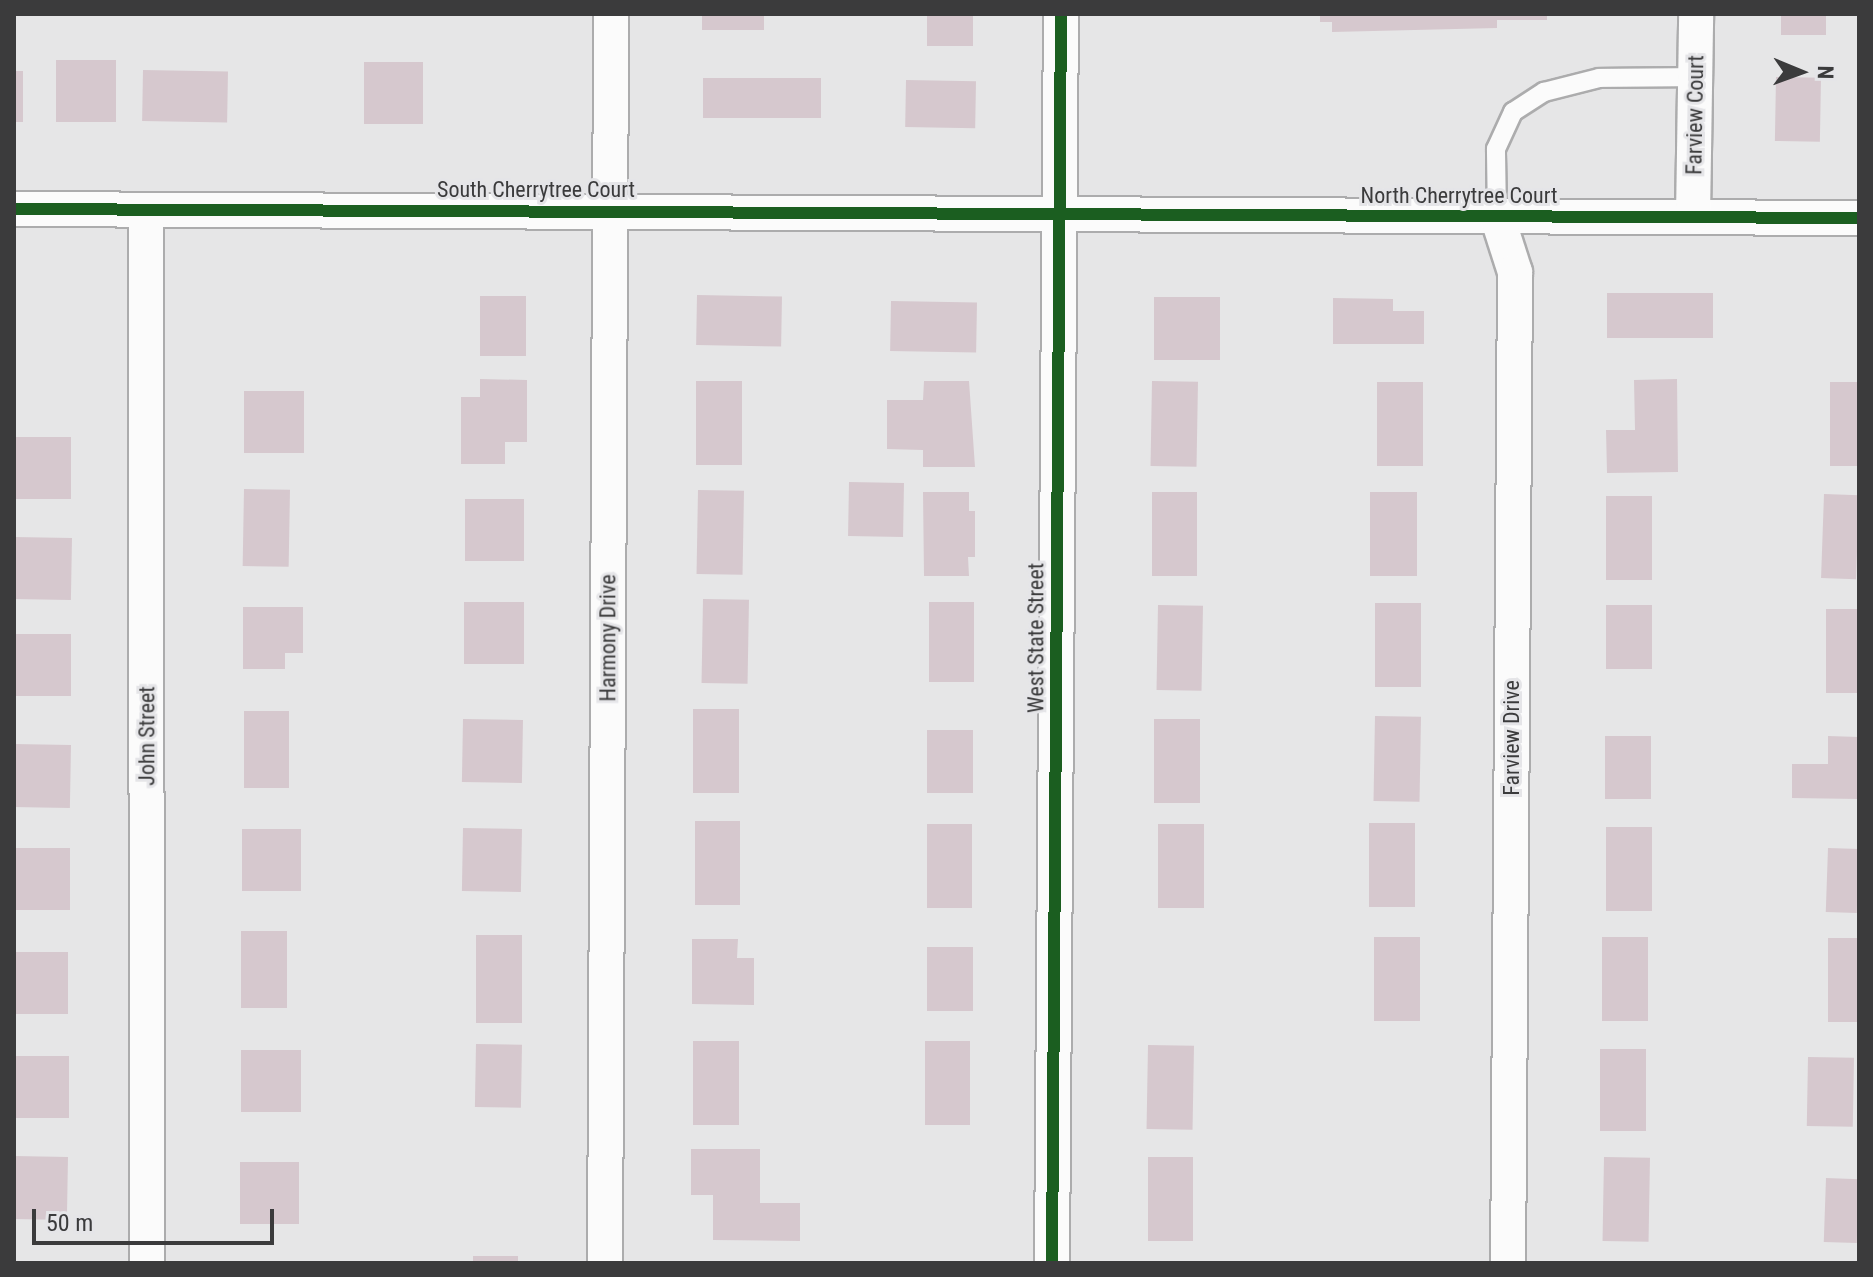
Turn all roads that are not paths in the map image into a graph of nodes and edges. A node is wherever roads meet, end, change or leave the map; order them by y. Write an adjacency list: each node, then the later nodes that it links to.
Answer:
1 (611, 14): 6 (street, Harmony Drive)
2 (1061, 14): 8 (street, West State Street)
3 (1696, 14): 4 (street, Farview Court)
4 (1696, 77): 9 (lane); 10 (street, Farview Court)
5 (14, 209): 7 (street, South Cherrytree Court)
6 (609, 209): 7 (street, South Cherrytree Court); 8 (street, South Cherrytree Court); 13 (street, Harmony Drive)
7 (146, 210): 12 (street, John Street)
8 (1059, 213): 9 (street, North Cherrytree Court); 14 (street, West State Street)
9 (1497, 216): 10 (street, North Cherrytree Court); 15 (street, Farview Drive)
10 (1693, 216): 11 (street, North Cherrytree Court)
11 (1859, 218)
12 (147, 1263)
13 (605, 1263)
14 (1052, 1263)
15 (1508, 1263)

